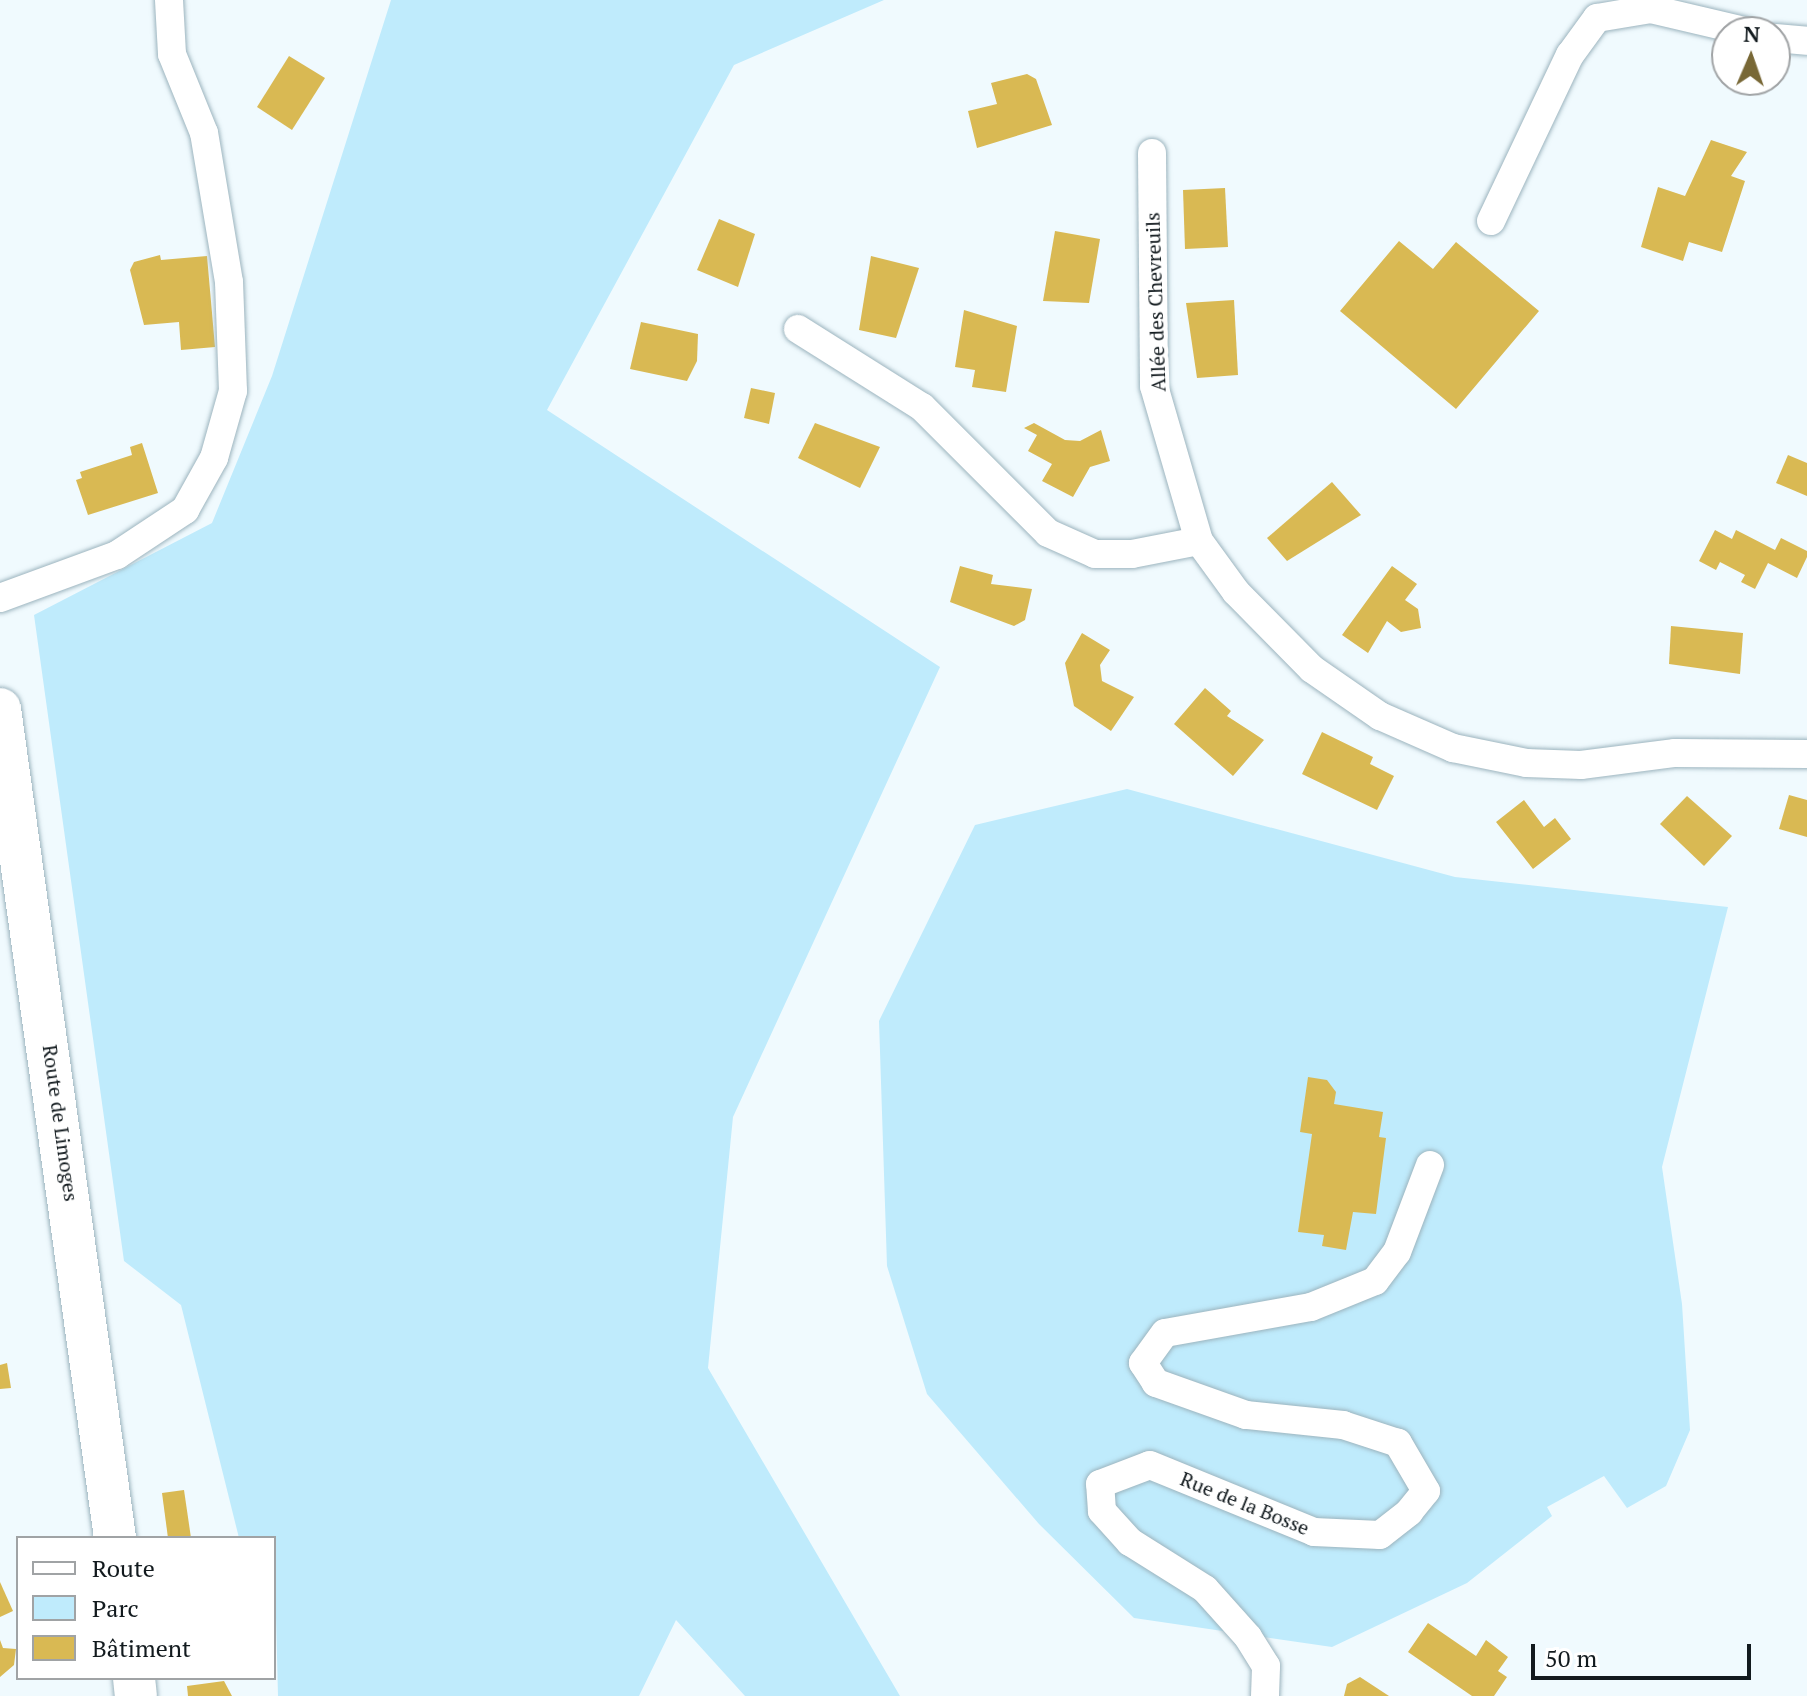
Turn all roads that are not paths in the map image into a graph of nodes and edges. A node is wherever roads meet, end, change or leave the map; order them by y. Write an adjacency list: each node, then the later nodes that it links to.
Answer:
1 (169, 0): 7 (street)
2 (1711, 23): 4 (street)
3 (1152, 153): 6 (street, Allée des Chevreuils)
4 (1491, 221)
5 (798, 329): 6 (street)
6 (1199, 541): 9 (street, Allée des Chevreuils)
7 (0, 598)
8 (0, 709): 11 (main road, Route de Limoges)
9 (1807, 754)
10 (1430, 1165): 12 (street, Rue de la Bosse)
11 (115, 1536)
12 (1265, 1696)

